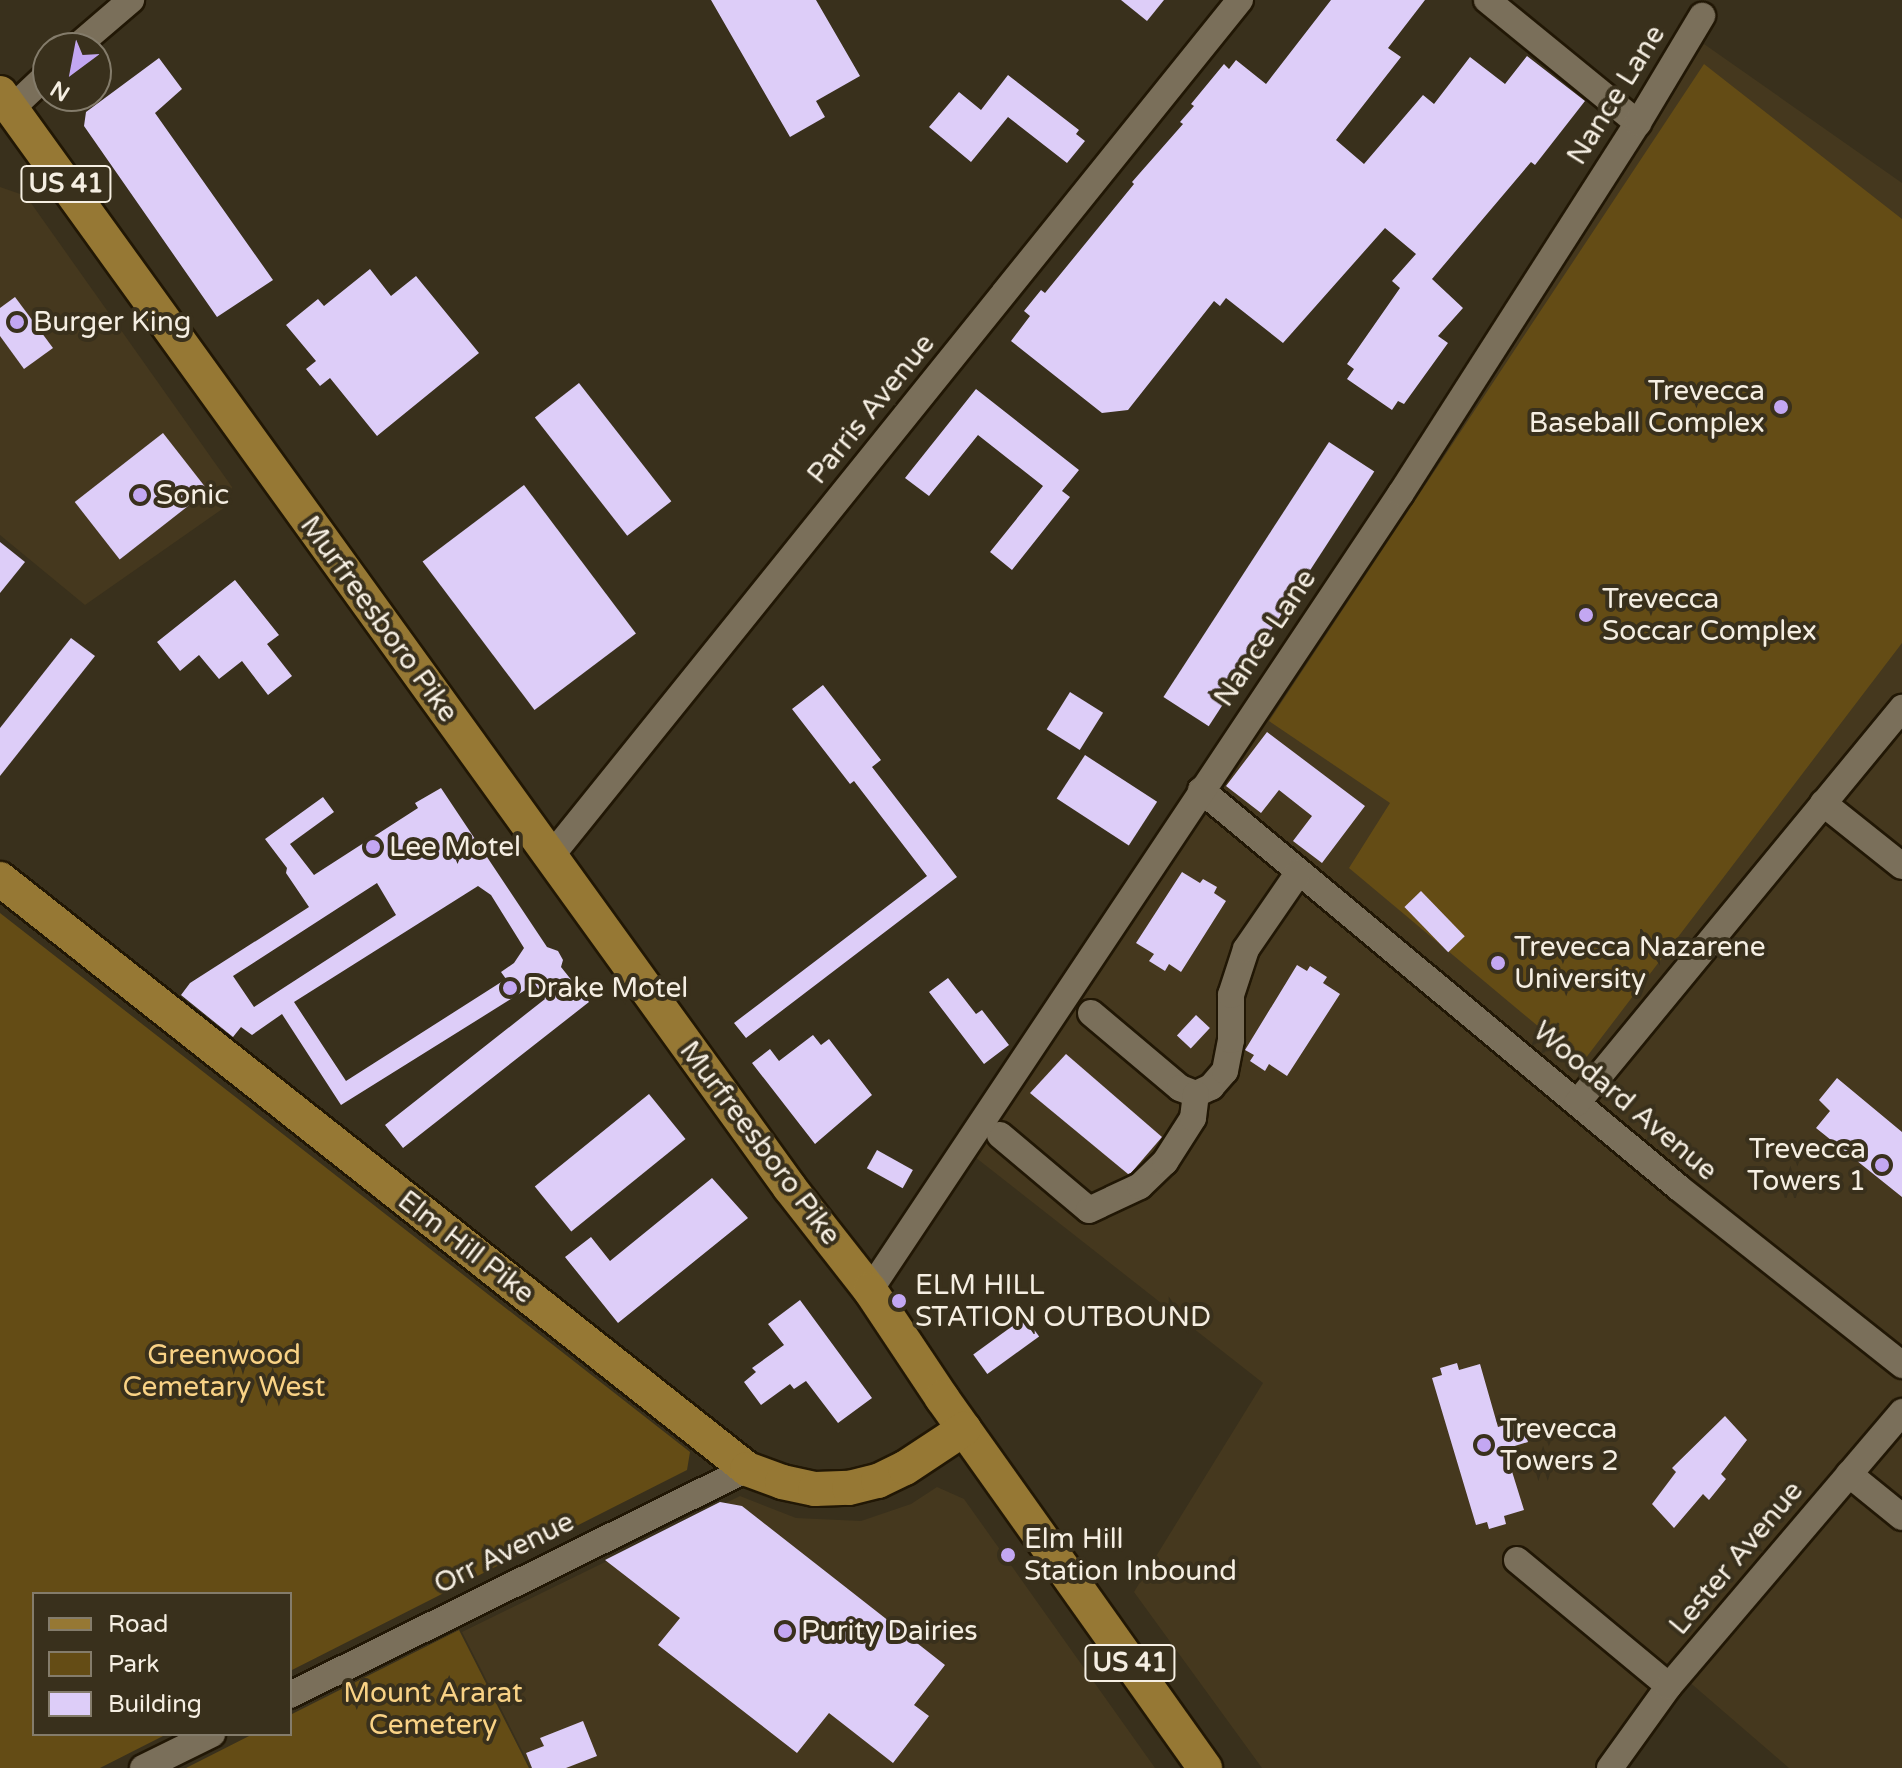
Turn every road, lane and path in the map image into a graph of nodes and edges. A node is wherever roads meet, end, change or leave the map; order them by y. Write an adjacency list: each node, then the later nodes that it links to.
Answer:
1 (131, 0): 5 (street)
2 (1240, 0): 12 (street, Parris Avenue)
3 (1487, 0): 8 (street)
4 (1702, 16): 8 (street, Nance Lane)
5 (94, 32)
6 (32, 86): 7 (street)
7 (4, 108): 12 (main road, Murfreesboro Pike / US 41)
8 (1638, 123): 10 (street, Nance Lane)
9 (1902, 708): 11 (street)
10 (1201, 790): 14 (street, Woodard Avenue); 20 (street, Nance Lane)
11 (1823, 803): 13 (street); 18 (street)
12 (551, 856): 20 (main road, Murfreesboro Pike / US 41)
13 (1902, 866)
14 (1299, 872): 17 (street); 18 (street, Woodard Avenue)
15 (0, 879): 24 (main road, Elm Hill Pike)
16 (1091, 1013): 17 (street)
17 (1196, 1094): 19 (street)
18 (1577, 1103): 21 (street, Woodard Avenue)
19 (1000, 1135)
20 (870, 1290): 23 (main road, Murfreesboro Pike / US 41)
21 (1902, 1365)
22 (1902, 1412): 25 (street, Lester Avenue)
23 (964, 1429): 24 (main road, Elm Hill Pike); 33 (main road, Murfreesboro Pike / US 41)
24 (747, 1469): 29 (street, Orr Avenue)
25 (1849, 1474): 26 (street); 28 (street, Lester Avenue)
26 (1902, 1517)
27 (1517, 1560): 28 (street)
28 (1669, 1686): 31 (street, Lester Avenue)
29 (292, 1694)
30 (208, 1736): 32 (street)
31 (1616, 1758): 34 (street, Lester Avenue)
32 (143, 1768)
33 (1205, 1768)
34 (1595, 1768)

